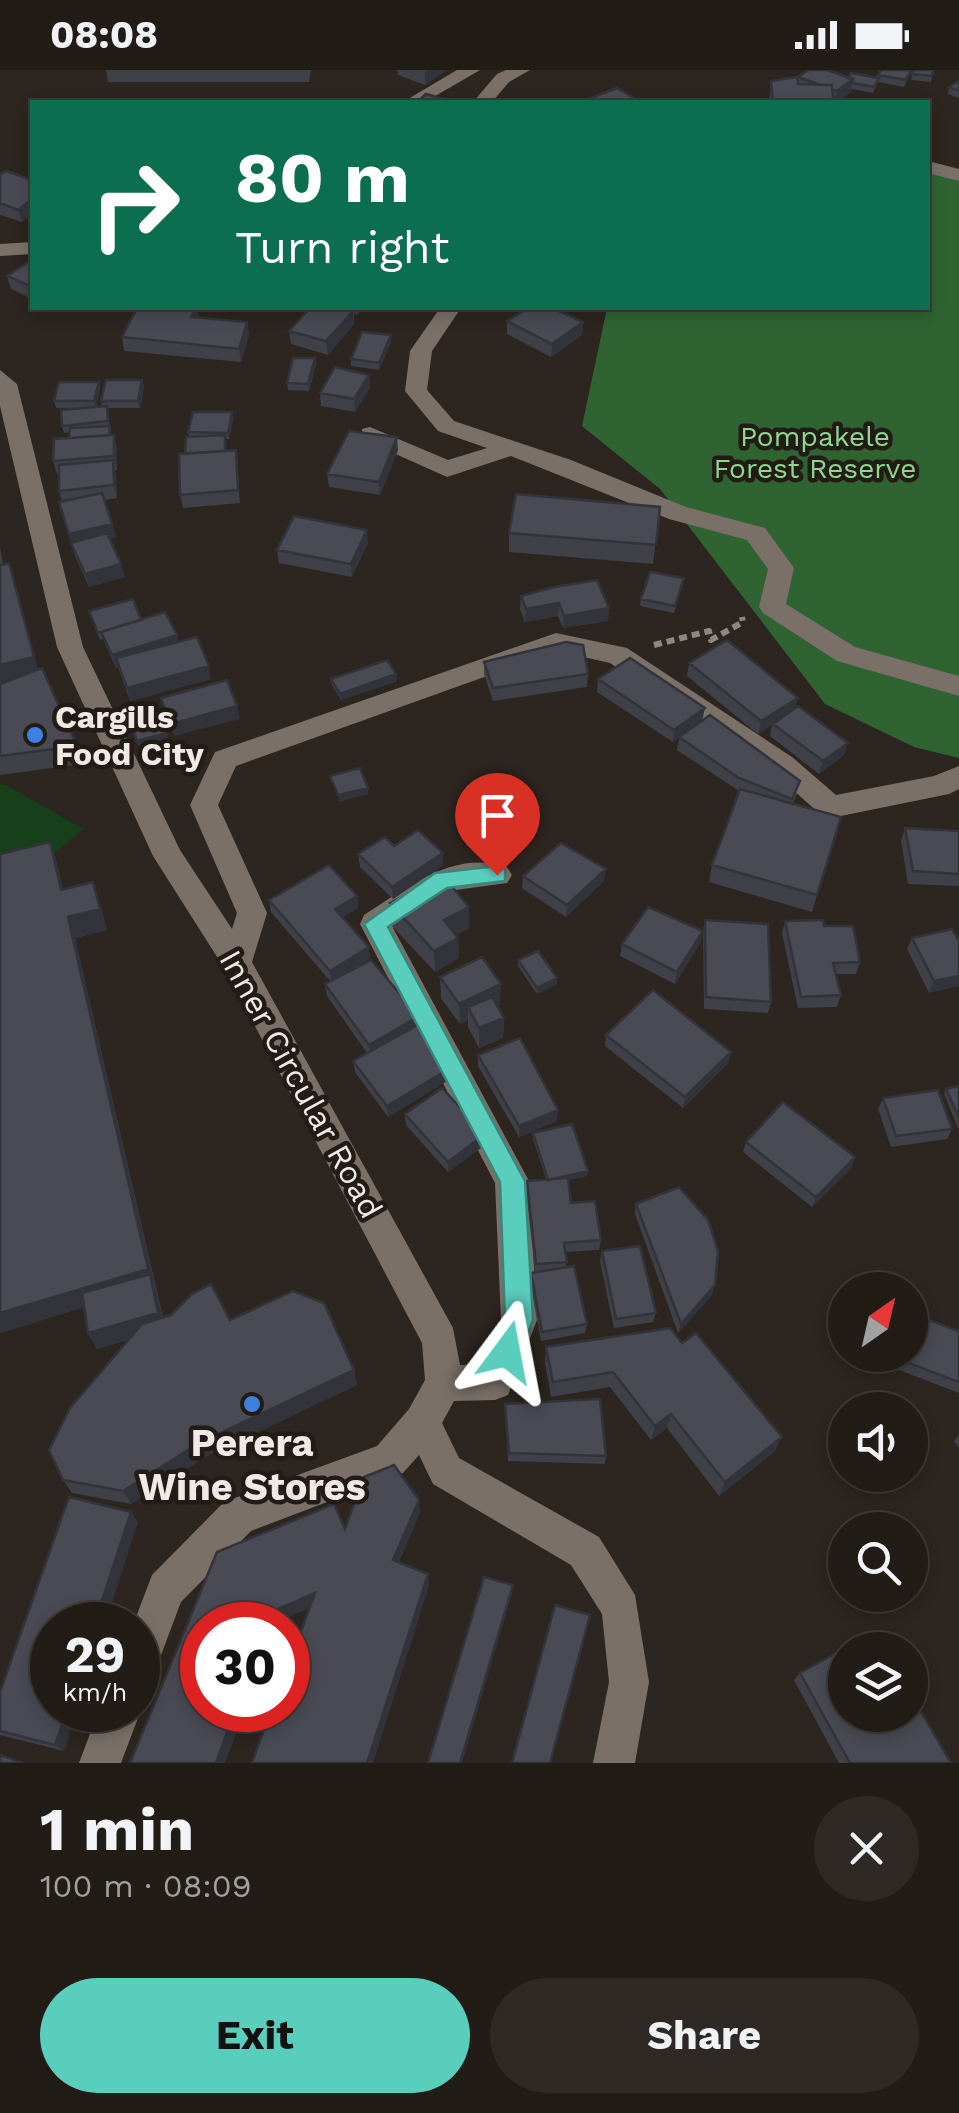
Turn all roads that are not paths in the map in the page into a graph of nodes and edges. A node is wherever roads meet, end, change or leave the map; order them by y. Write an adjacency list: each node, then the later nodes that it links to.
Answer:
1 (470, 70): 3 (street)
2 (521, 70): 4 (street)
3 (416, 100)
4 (484, 100)
5 (930, 167): 6 (street)
6 (959, 174)
7 (30, 248): 8 (street)
8 (0, 250)
9 (449, 310): 12 (street)
10 (0, 377): 16 (street, Inner Circular Road)
11 (370, 434): 12 (street)
12 (511, 448): 13 (street)
13 (959, 686)
14 (959, 777): 16 (street)
15 (497, 875): 17 (street)
16 (237, 962): 17 (street, Inner Circular Road)
17 (444, 1384): 18 (street)
18 (422, 1422): 19 (street); 22 (street)
19 (160, 1605)
20 (112, 1732): 21 (street)
21 (100, 1763)
22 (614, 1763)

